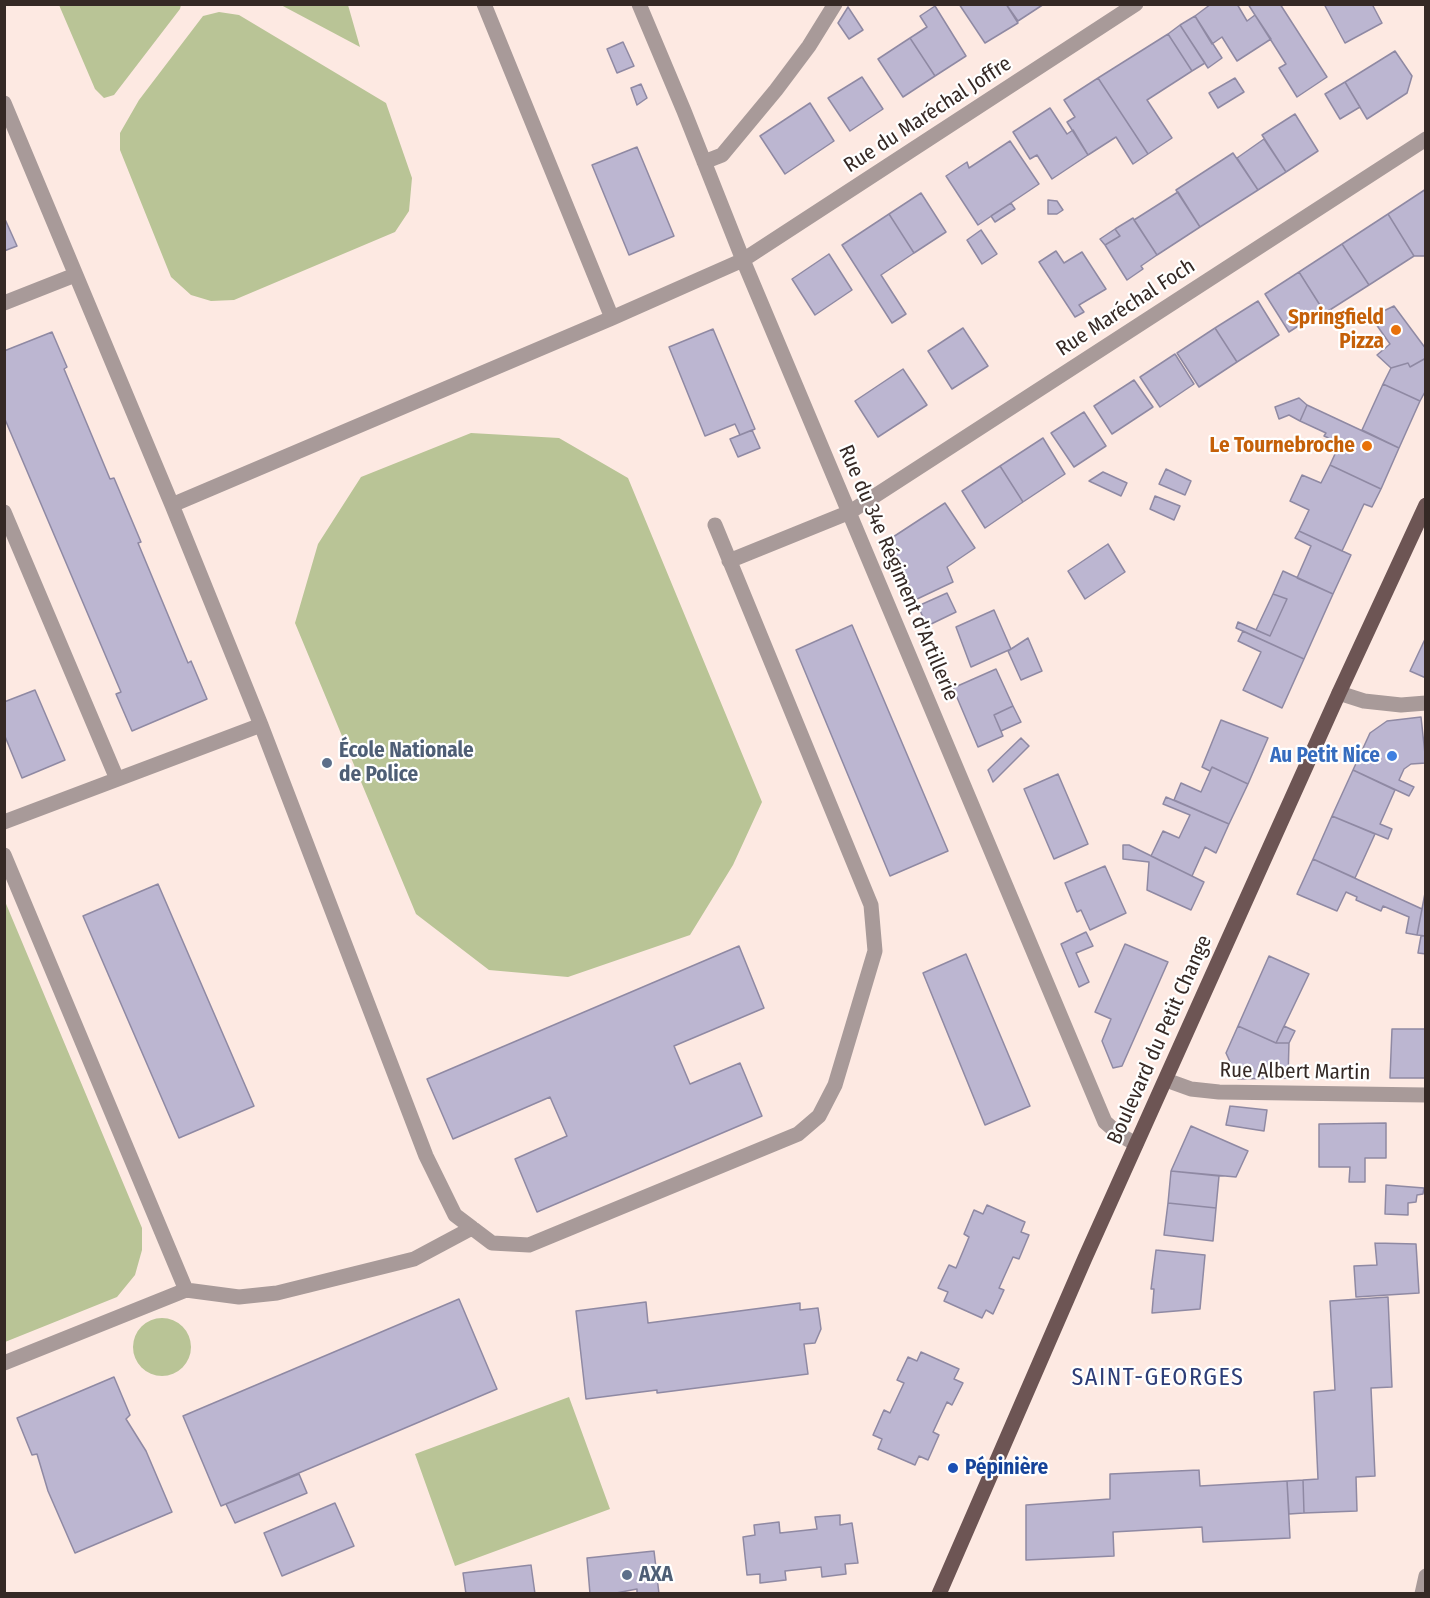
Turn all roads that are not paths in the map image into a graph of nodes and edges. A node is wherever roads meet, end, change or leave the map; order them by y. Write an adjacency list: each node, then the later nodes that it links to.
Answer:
1 (484, 4): 11 (street)
2 (639, 4): 7 (street, Rue du 34e Régiment d'Artillerie)
3 (835, 4): 7 (street)
4 (1136, 4): 8 (street, Rue du Maréchal Joffre)
5 (4, 103): 9 (street)
6 (1425, 139): 15 (street, Rue Maréchal Foch)
7 (705, 162): 8 (street, Rue du 34e Régiment d'Artillerie)
8 (743, 260): 11 (street, Rue du Maréchal Joffre); 15 (street, Rue du 34e Régiment d'Artillerie)
9 (75, 275): 10 (street); 12 (street)
10 (4, 303)
11 (612, 318): 12 (street, Rue du Maréchal Joffre)
12 (172, 505): 20 (street)
13 (1425, 505): 18 (main road, Boulevard du Petit Change)
14 (4, 512): 21 (street)
15 (850, 512): 17 (street, Rue Maréchal Foch); 26 (street, Rue du 34e Régiment d'Artillerie)
16 (715, 525): 17 (street)
17 (729, 561): 27 (street)
18 (1339, 693): 19 (street); 24 (main road, Boulevard du Petit Change)
19 (1425, 703)
20 (261, 725): 21 (street); 27 (street)
21 (117, 779): 22 (street)
22 (4, 822)
23 (4, 855): 28 (street)
24 (1166, 1080): 25 (street, Rue Albert Martin); 26 (main road, Boulevard du Petit Change)
25 (1425, 1095)
26 (1136, 1144): 31 (main road, Boulevard du Petit Change)
27 (472, 1228): 28 (street)
28 (186, 1290): 29 (street)
29 (4, 1364)
30 (1425, 1576): 32 (street)
31 (939, 1593)
32 (1422, 1593)

